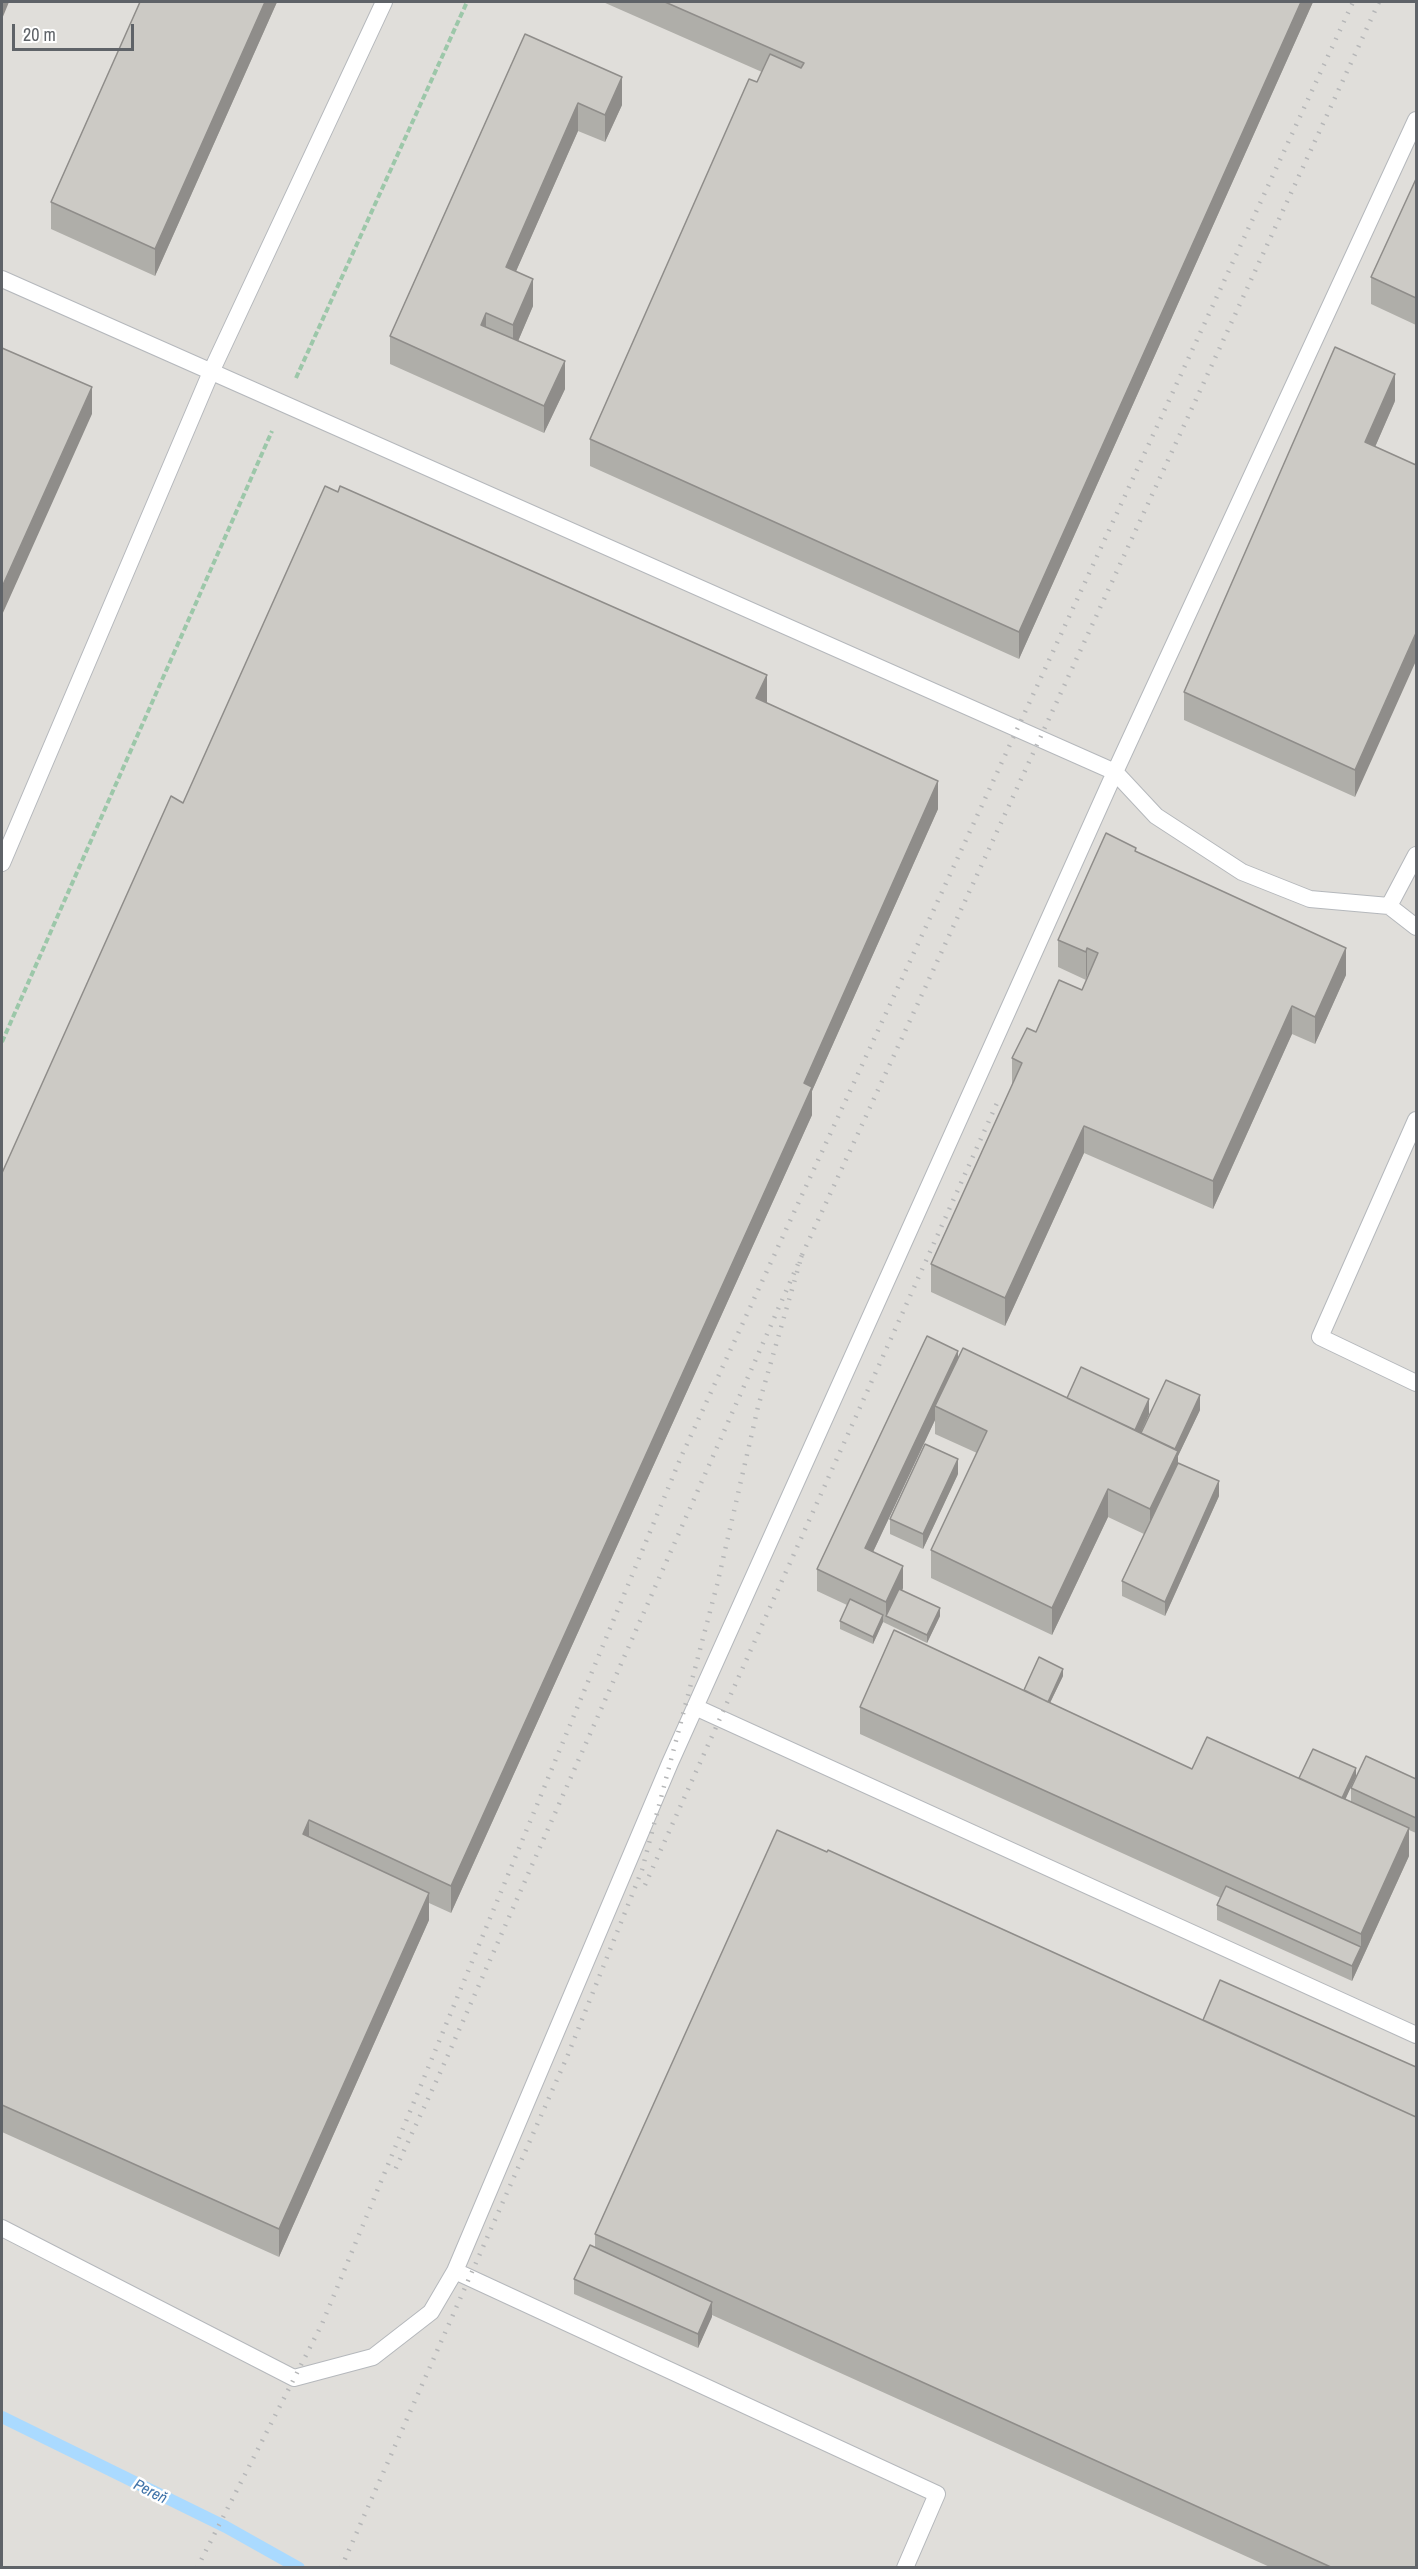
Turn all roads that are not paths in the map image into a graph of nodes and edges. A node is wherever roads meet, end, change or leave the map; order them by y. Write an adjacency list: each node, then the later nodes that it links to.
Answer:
1 (384, 2): 4 (lane)
2 (1416, 120): 5 (lane)
3 (2, 279): 4 (lane)
4 (211, 372): 5 (lane); 7 (lane)
5 (1115, 772): 8 (lane); 12 (lane)
6 (1416, 855): 8 (lane)
7 (2, 862)
8 (1389, 906): 9 (lane)
9 (1416, 927)
10 (1416, 1120): 11 (lane)
11 (1416, 1383)
12 (695, 1707): 13 (lane); 15 (lane)
13 (1416, 2035)
14 (2, 2228): 15 (lane)
15 (455, 2271): 16 (lane)
16 (905, 2568)

